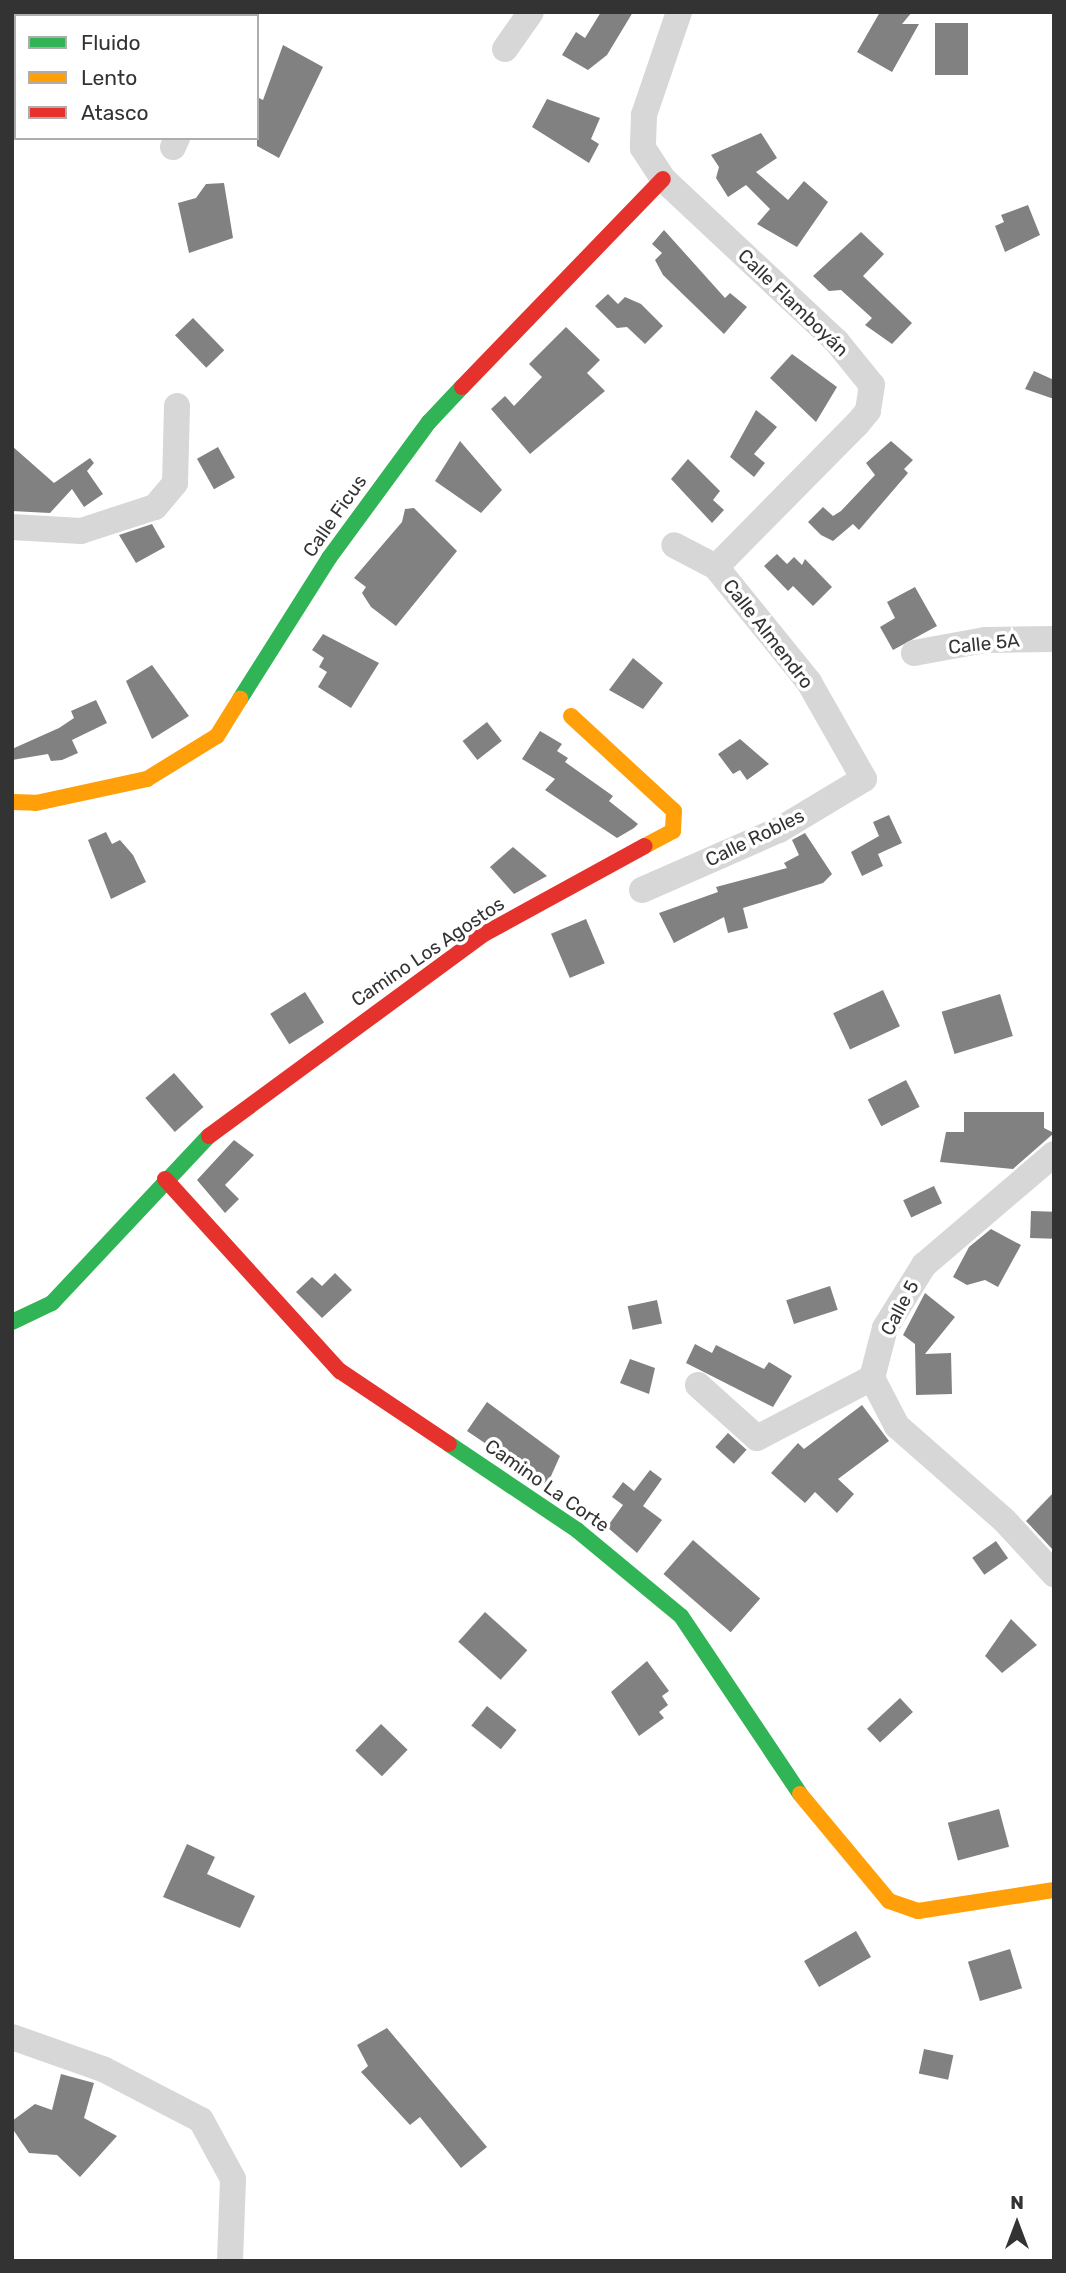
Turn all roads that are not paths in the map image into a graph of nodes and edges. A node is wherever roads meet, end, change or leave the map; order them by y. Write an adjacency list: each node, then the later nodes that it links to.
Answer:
1 (531, 12): 3 (street)
2 (680, 12): 4 (street, Calle Flamboyán)
3 (505, 49)
4 (663, 179): 8 (street, Calle Flamboyán); 13 (street, Calle Ficus)
5 (177, 406): 6 (street)
6 (12, 527)
7 (674, 545): 8 (street, Calle Almendro)
8 (716, 567): 12 (street, Calle Almendro)
9 (1054, 639): 10 (street, Calle 5A)
10 (914, 653)
11 (571, 716): 16 (street, Camino Los Agostos)
12 (864, 779): 14 (street, Calle Robles)
13 (12, 802)
14 (642, 890)
15 (1054, 1154): 18 (street, Calle 5)
16 (165, 1179): 17 (street); 21 (street, Camino La Corte)
17 (12, 1322)
18 (872, 1378): 19 (street); 20 (street)
19 (698, 1385)
20 (1054, 1574)
21 (1054, 1890)
22 (12, 2037): 23 (street)
23 (230, 2261)

